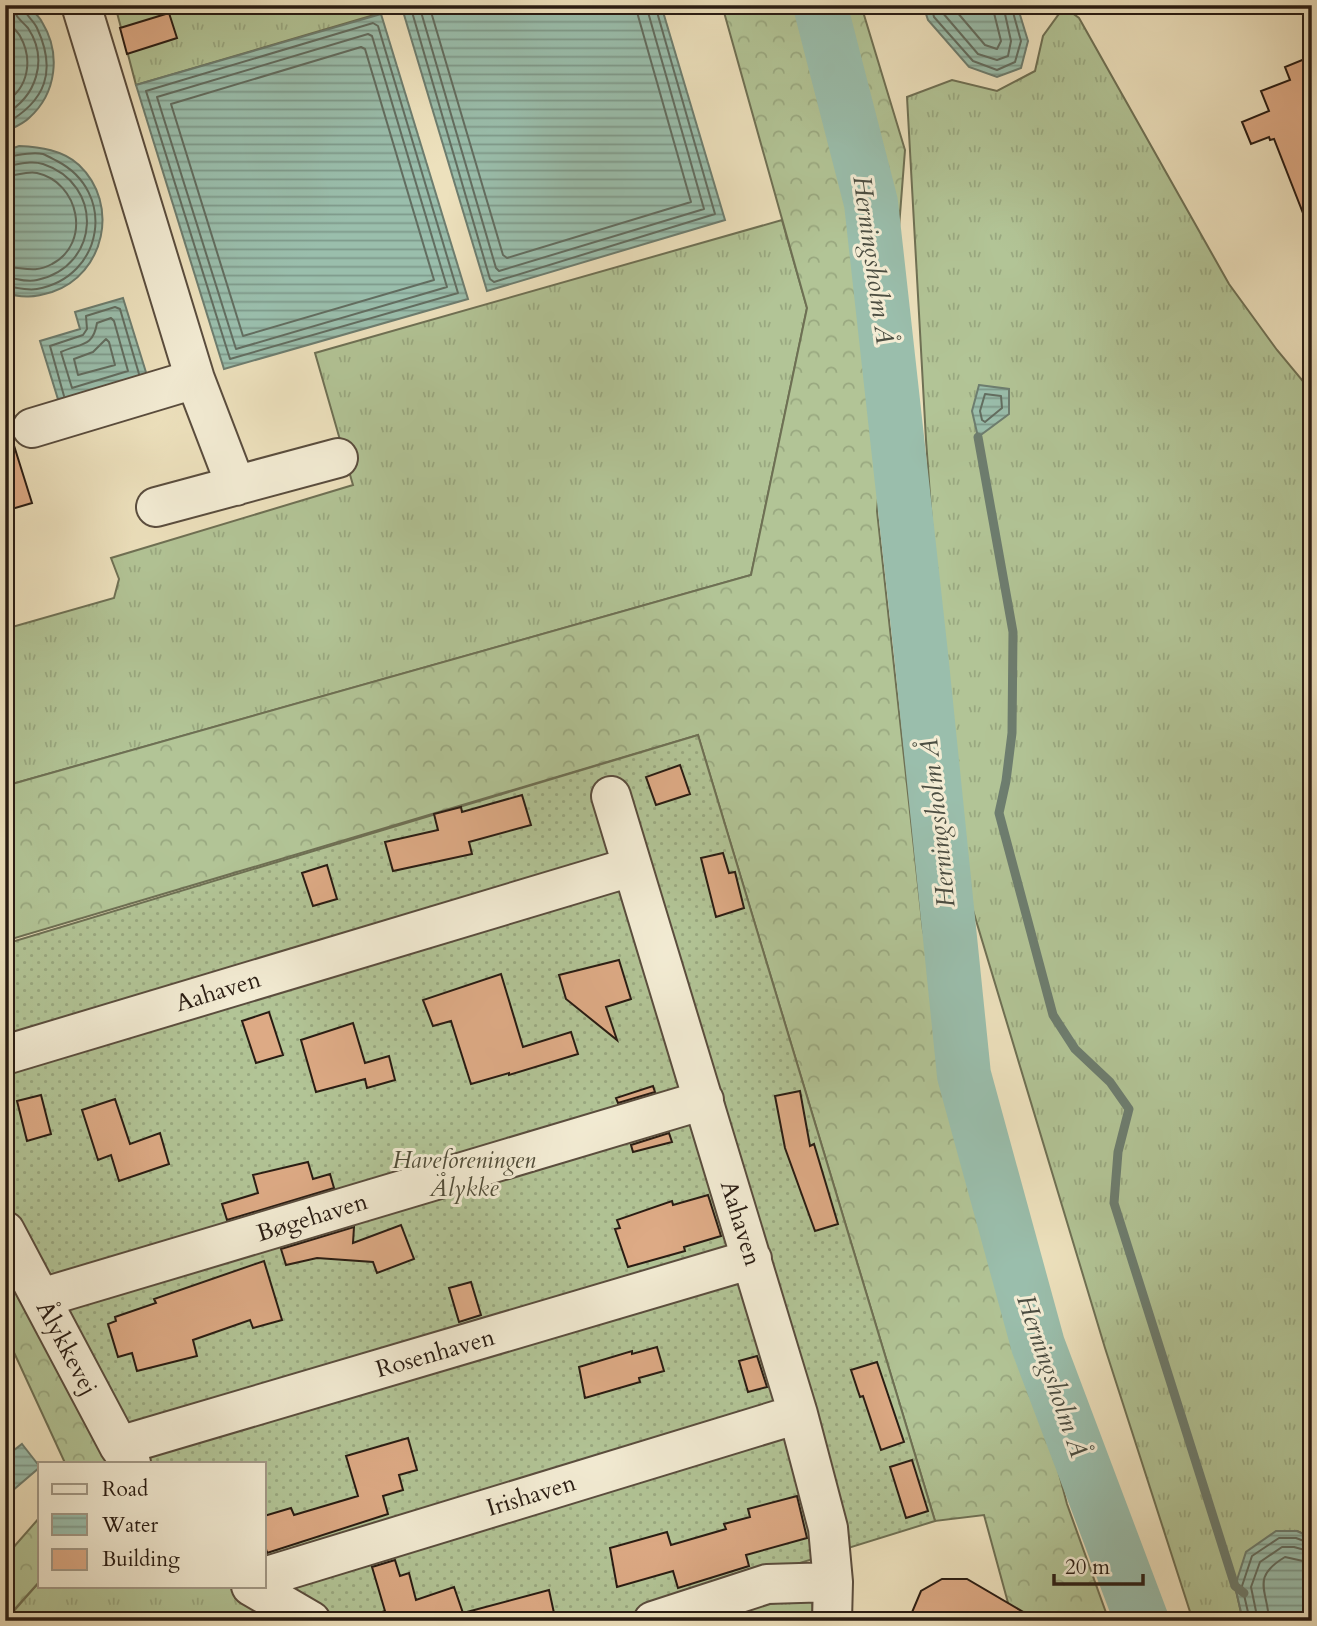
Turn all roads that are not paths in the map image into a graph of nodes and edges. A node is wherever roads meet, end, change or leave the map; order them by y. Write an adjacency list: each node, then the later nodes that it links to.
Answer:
1 (81, 5): 2 (lane)
2 (195, 379): 3 (lane); 5 (lane)
3 (32, 428)
4 (338, 458): 5 (lane)
5 (236, 486): 6 (lane)
6 (156, 507)
7 (611, 796): 8 (lane, Aahaven)
8 (631, 867): 9 (lane, Aahaven); 10 (lane, Aahaven)
9 (5, 1055)
10 (704, 1100): 12 (lane, Aahaven); 13 (lane, Bøgehaven)
11 (5, 1231): 13 (lane, Ålykkevej)
12 (751, 1259): 14 (lane, Aahaven); 15 (lane, Rosenhaven)
13 (41, 1298): 15 (lane, Ålykkevej)
14 (798, 1414): 16 (lane, Irishaven); 17 (lane, Aahaven)
15 (125, 1455)
16 (266, 1576)
17 (832, 1582): 20 (lane); 21 (lane)
18 (254, 1588): 19 (lane)
19 (311, 1621)
20 (653, 1621)
21 (832, 1621)

